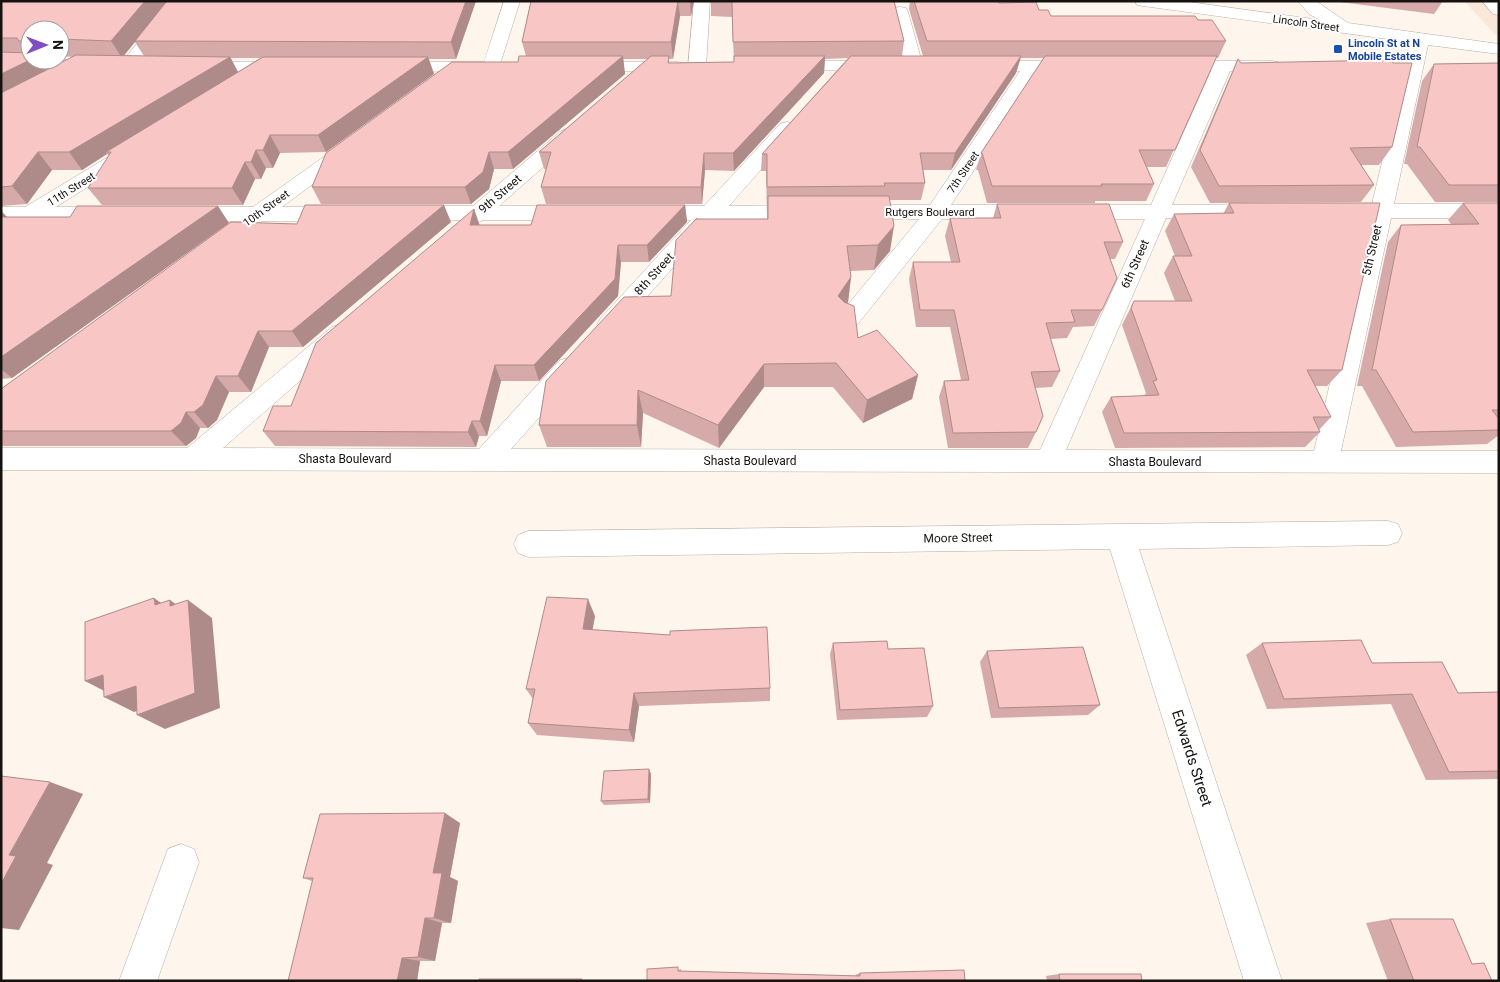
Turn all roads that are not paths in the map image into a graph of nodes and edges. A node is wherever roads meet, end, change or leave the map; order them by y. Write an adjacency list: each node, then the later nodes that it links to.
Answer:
1 (180, 1): 15 (street)
2 (512, 1): 35 (street)
3 (702, 1): 16 (street)
4 (1143, 1): 10 (street, Lincoln Street)
5 (1279, 1): 10 (street)
6 (1306, 1): 11 (street)
7 (1490, 1): 8 (street)
8 (1499, 10)
9 (900, 12): 20 (street)
10 (1246, 15): 11 (street, Lincoln Street)
11 (1350, 29): 12 (street, Lincoln Street)
12 (1420, 39): 13 (street, Lincoln Street); 29 (street, 5th Street)
13 (1499, 49)
14 (1, 62): 15 (street)
15 (84, 64): 39 (street)
16 (697, 66): 17 (street); 38 (street)
17 (716, 66)
18 (775, 66): 19 (street)
19 (843, 66): 20 (street); 43 (street)
20 (914, 66): 21 (street)
21 (934, 66)
22 (964, 66): 23 (street)
23 (1033, 66): 24 (street); 52 (street, 7th Street)
24 (1090, 66)
25 (1157, 66): 26 (street)
26 (1223, 66): 27 (street); 53 (street, 6th Street)
27 (1291, 66)
28 (1358, 66): 29 (street)
29 (1414, 66): 50 (street, 5th Street)
30 (180, 67): 31 (street)
31 (267, 67): 32 (street); 42 (street)
32 (296, 67)
33 (382, 67): 34 (street)
34 (459, 67): 35 (street); 40 (street)
35 (492, 67): 36 (street)
36 (512, 67)
37 (570, 67): 38 (street)
38 (647, 67): 41 (street)
39 (51, 82)
40 (435, 84)
41 (625, 86)
42 (233, 88)
43 (823, 88)
44 (803, 110): 57 (street, 8th Street)
45 (581, 124): 54 (street, 9th Street)
46 (363, 138): 62 (street, 10th Street)
47 (148, 141): 59 (street, 11th Street)
48 (1284, 211): 53 (street, Rutgers Boulevard)
49 (1323, 211): 50 (street)
50 (1381, 211): 51 (street); 74 (street, 5th Street)
51 (1499, 211)
52 (936, 212): 53 (street, Rutgers Boulevard); 57 (street, Rutgers Boulevard); 69 (street, 7th Street)
53 (1159, 212): 73 (street, 6th Street)
54 (478, 213): 55 (street); 64 (street); 67 (street, 9th Street)
55 (594, 213)
56 (632, 213): 57 (street, Rutgers Boulevard)
57 (710, 213): 72 (street, 8th Street)
58 (1, 214): 59 (street)
59 (29, 214): 60 (street); 65 (street, 11th Street)
60 (129, 214)
61 (169, 214): 62 (street)
62 (258, 214): 63 (street); 66 (street, 10th Street)
63 (358, 214)
64 (388, 214)
65 (1, 232)
66 (234, 232)
67 (455, 233)
68 (358, 317): 71 (street)
69 (849, 320)
70 (1, 458): 71 (street, Shasta Boulevard)
71 (194, 459): 72 (street, Shasta Boulevard)
72 (485, 460): 73 (street, Shasta Boulevard)
73 (1048, 461): 74 (street, Shasta Boulevard)
74 (1325, 462): 75 (street, Shasta Boulevard)
75 (1499, 462)
76 (1388, 533): 77 (street, Moore Street)
77 (1120, 535): 78 (street, Moore Street); 81 (street, Edwards Street)
78 (528, 544)
79 (181, 862): 80 (street)
80 (138, 981)
81 (1263, 981)

